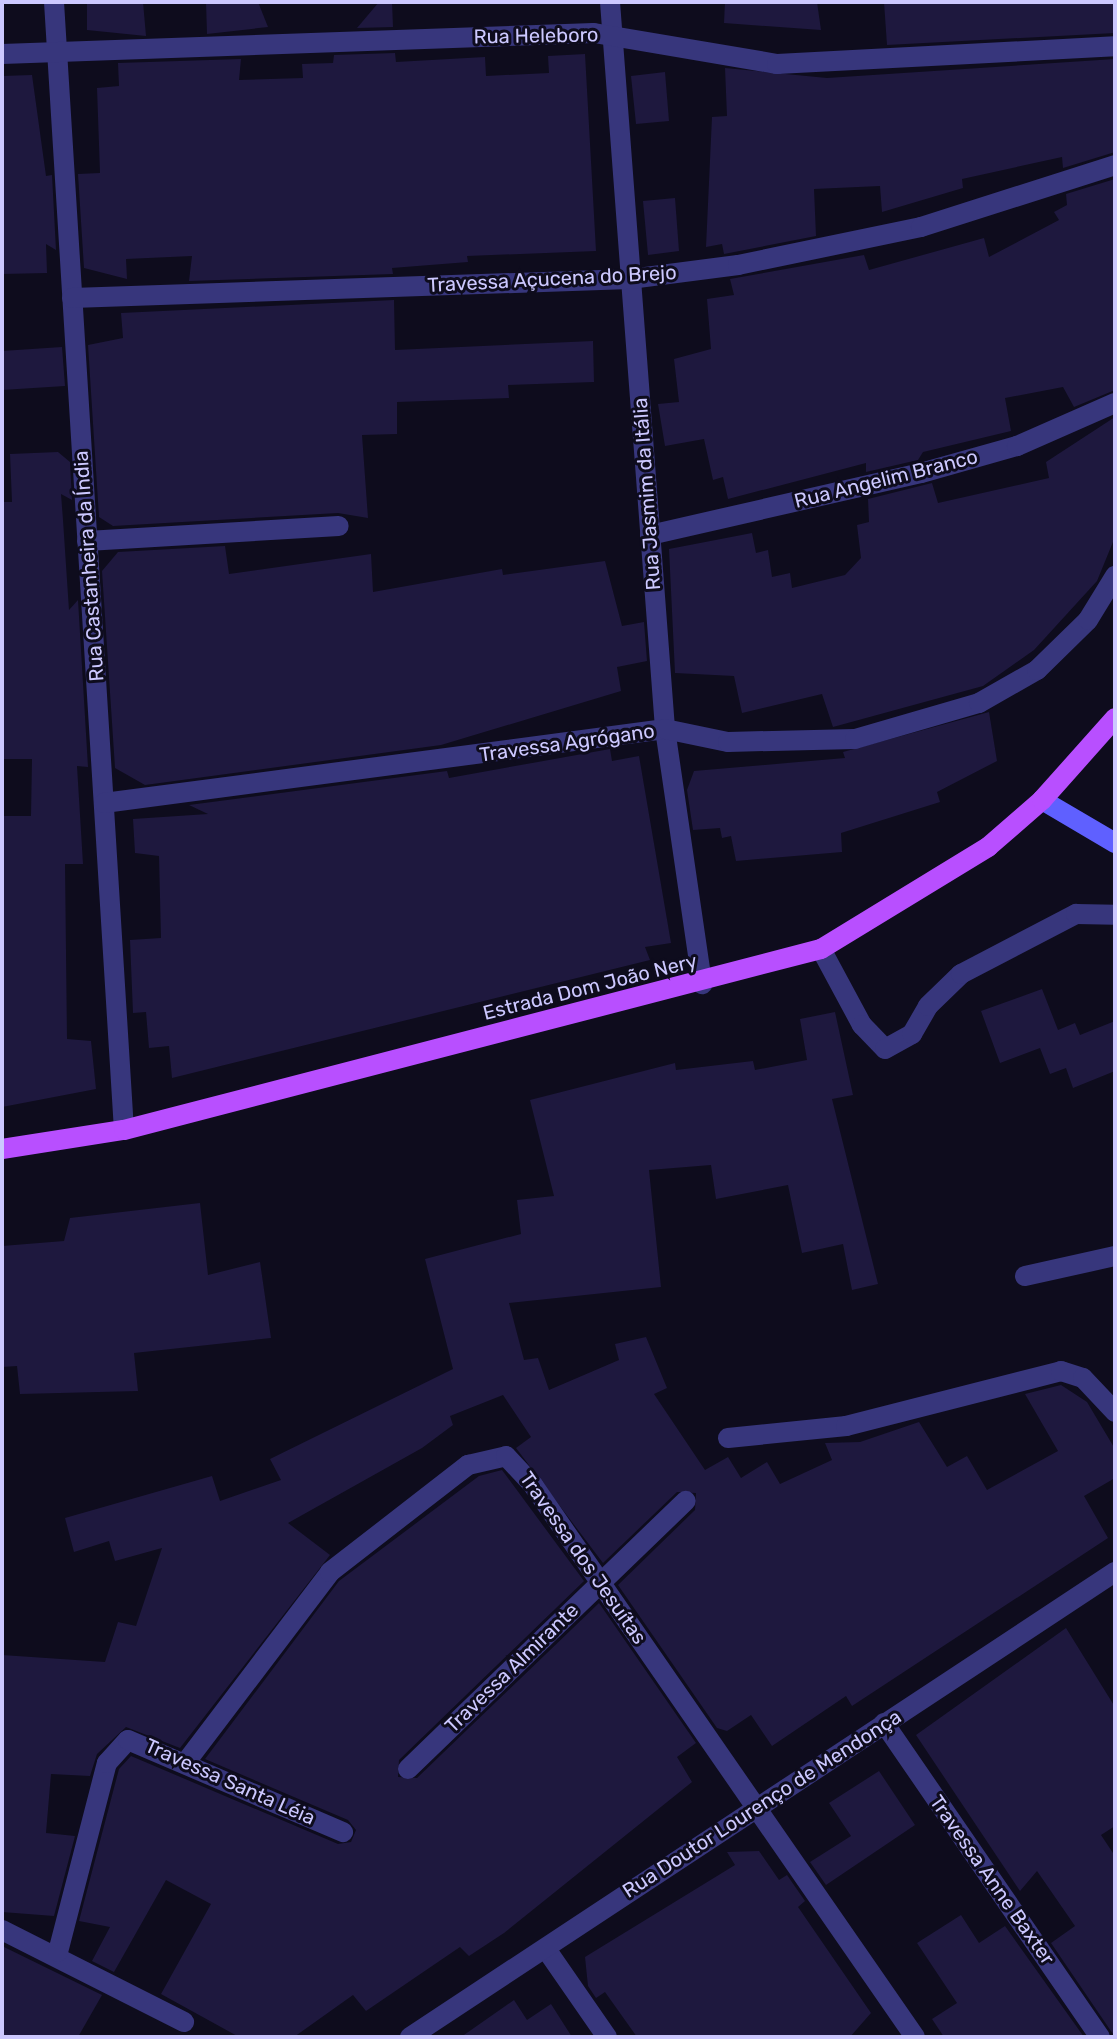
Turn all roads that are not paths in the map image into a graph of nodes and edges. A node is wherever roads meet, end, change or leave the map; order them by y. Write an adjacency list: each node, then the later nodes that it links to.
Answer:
1 (54, 2): 5 (street, Rua Castanheira da Índia)
2 (610, 2): 3 (street, Rua Jasmim da Itália)
3 (613, 36): 4 (street, Rua Heleboro); 5 (street, Rua Heleboro); 8 (street, Rua Jasmim da Itália)
4 (1115, 46)
5 (57, 52): 6 (street, Rua Heleboro); 9 (street, Rua Castanheira da Índia)
6 (2, 54)
7 (1115, 165): 8 (street, Travessa Açucena do Brejo)
8 (630, 279): 9 (street, Travessa Açucena do Brejo); 12 (street, Rua Jasmim da Itália)
9 (72, 298): 13 (street, Rua Castanheira da Índia)
10 (1115, 403): 12 (street, Rua Angelim Branco)
11 (339, 526): 13 (street)
12 (650, 535): 16 (street, Rua Jasmim da Itália)
13 (87, 541): 18 (street, Rua Castanheira da Índia)
14 (1115, 576): 16 (street, Travessa Agrógano)
15 (1115, 718): 17 (main road, Estrada Dom João Nery)
16 (665, 729): 18 (street, Travessa Agrógano); 22 (street, Rua Jasmim da Itália)
17 (1042, 800): 19 (street); 21 (main road, Estrada Dom João Nery)
18 (104, 803): 23 (street, Rua Castanheira da Índia)
19 (1115, 843)
20 (1115, 915): 21 (street)
21 (821, 949): 22 (main road, Estrada Dom João Nery)
22 (702, 984): 23 (main road, Estrada Dom João Nery)
23 (124, 1130): 24 (main road, Estrada Dom João Nery)
24 (2, 1149)
25 (1115, 1256): 26 (street)
26 (1025, 1276)
27 (1115, 1412): 28 (street)
28 (728, 1438)
29 (686, 1501): 31 (street, Travessa Almirante)
30 (1115, 1572): 32 (street, Rua Doutor Lourenço de Mendonça)
31 (600, 1581): 33 (street, Travessa dos Jesuítas); 34 (street, Travessa Almirante); 35 (street, Travessa dos Jesuítas)
32 (884, 1723): 35 (street, Rua Doutor Lourenço de Mendonça); 44 (street, Travessa Anne Baxter)
33 (186, 1762): 36 (street, Travessa Santa Léia); 39 (street, Travessa Santa Léia)
34 (408, 1769)
35 (757, 1803): 38 (street, Rua Doutor Lourenço de Mendonça); 43 (street, Travessa dos Jesuítas)
36 (343, 1832)
37 (2, 1930): 39 (street)
38 (546, 1949): 41 (street, Rua Doutor Lourenço de Mendonça); 42 (street)
39 (58, 1952): 40 (street)
40 (184, 2022)
41 (410, 2037)
42 (607, 2037)
43 (915, 2037)
44 (1100, 2037)

